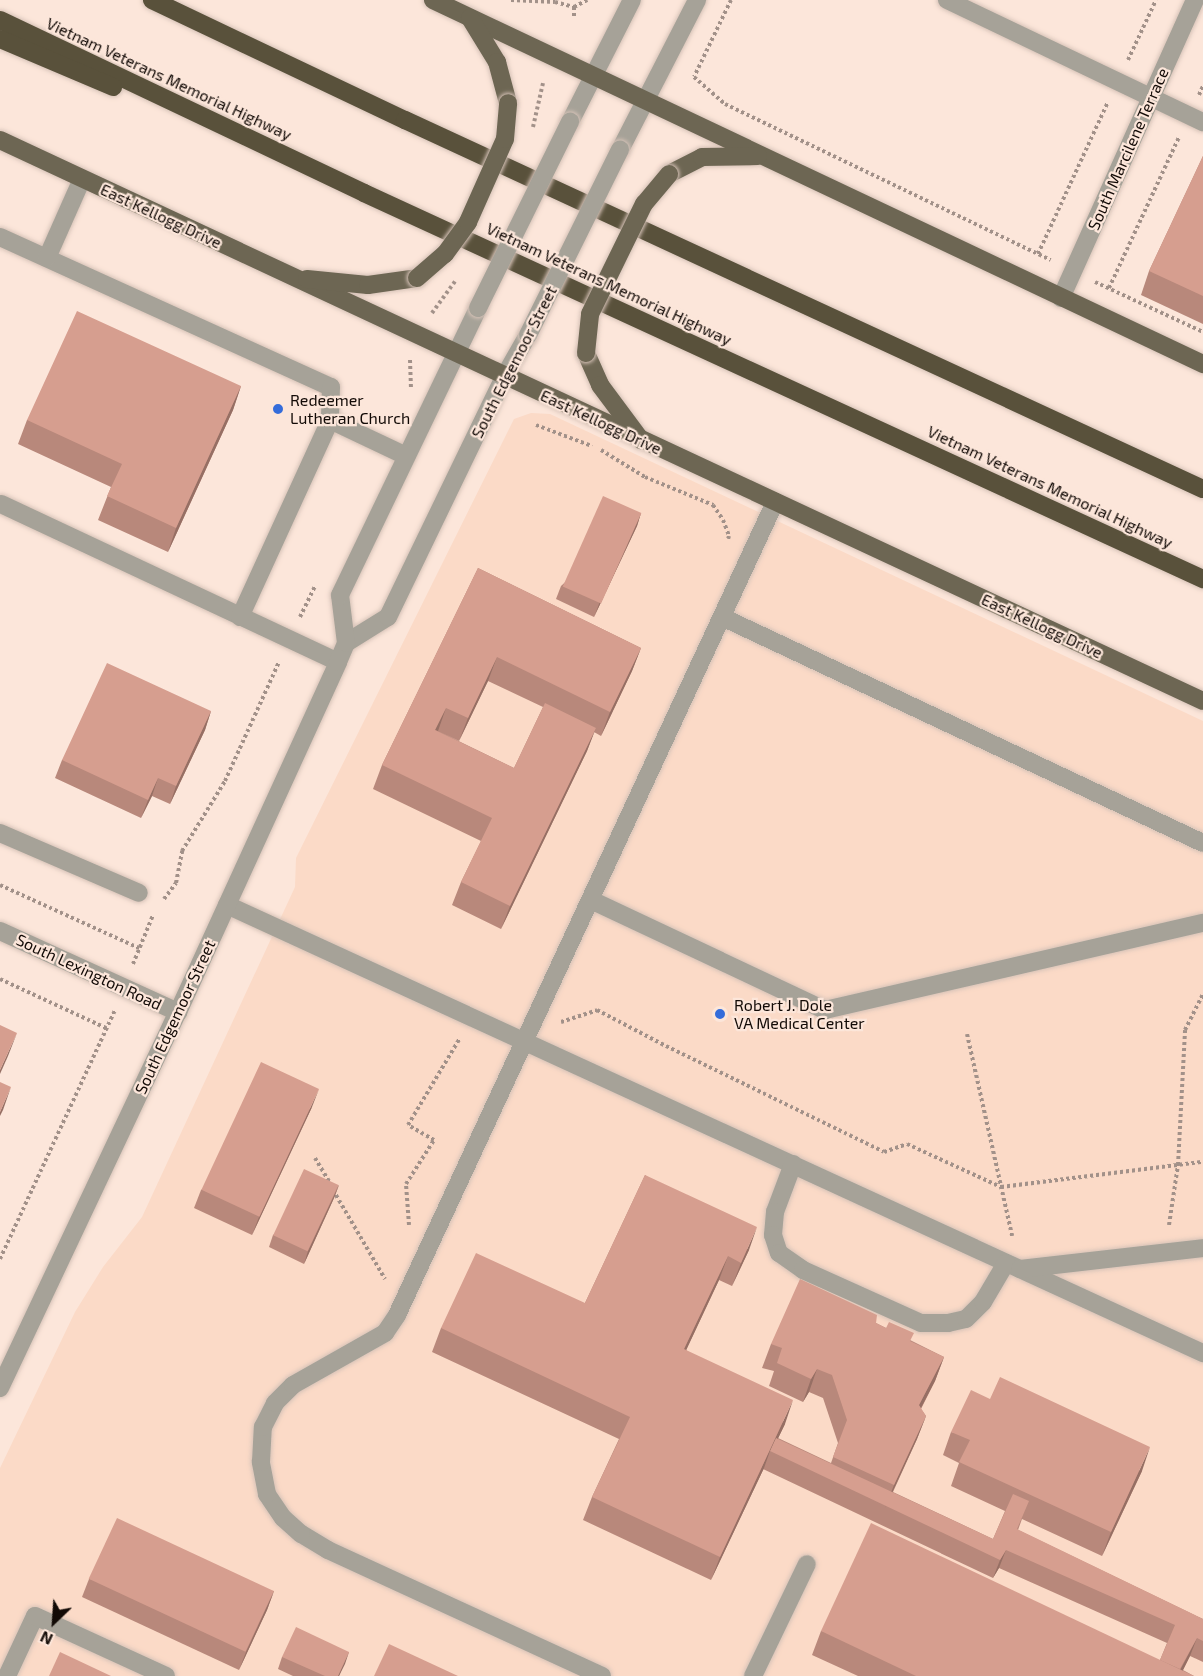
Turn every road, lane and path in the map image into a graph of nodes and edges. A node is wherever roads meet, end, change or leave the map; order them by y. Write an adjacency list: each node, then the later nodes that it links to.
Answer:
1 (152, 0): 23 (highway)
2 (175, 0): 23 (highway)
3 (433, 0): 13 (main road)
4 (511, 0): 12 (path)
5 (587, 0): 12 (path)
6 (632, 0): 17 (street, South Edgemoor Street)
7 (697, 0): 21 (street, South Edgemoor Street)
8 (731, 0): 29 (path)
9 (947, 0): 18 (street)
10 (1156, 0): 18 (path)
11 (1195, 0): 20 (street, South Marcilene Terrace)
12 (574, 7): 14 (path)
13 (470, 18): 17 (main road); 32 (main road, bridge)
14 (574, 18)
15 (0, 21): 27 (highway, Vietnam Veterans Memorial Highway)
16 (0, 39): 27 (highway)
17 (594, 77): 21 (main road); 36 (street, South Edgemoor Street, bridge)
18 (1118, 82): 20 (street); 29 (path)
19 (1203, 86): 22 (path)
20 (1151, 98): 22 (street); 31 (street, South Marcilene Terrace)
21 (646, 102): 25 (main road); 39 (street, South Edgemoor Street, bridge)
22 (1196, 119): 33 (path)
23 (405, 120): 45 (highway)
24 (0, 140): 26 (main road, East Kellogg Drive)
25 (763, 156): 34 (main road); 43 (main road, bridge)
26 (82, 179): 30 (street); 32 (main road, East Kellogg Drive)
27 (364, 193): 48 (highway, Vietnam Veterans Memorial Highway)
28 (0, 237): 30 (street)
29 (1038, 254): 31 (path)
30 (47, 258): 41 (street)
31 (1073, 271): 33 (path); 34 (street, South Marcilene Terrace)
32 (293, 278): 36 (main road, East Kellogg Drive)
33 (1108, 288): 35 (path)
34 (1061, 298): 38 (main road)
35 (1203, 332)
36 (455, 354): 39 (main road, East Kellogg Drive); 44 (street, South Edgemoor Street)
37 (410, 359): 40 (path)
38 (1203, 364)
39 (504, 377): 43 (main road, East Kellogg Drive); 56 (street, South Edgemoor Street)
40 (411, 392)
41 (330, 420): 44 (street); 53 (street)
42 (536, 425): 49 (path)
43 (643, 441): 46 (main road, East Kellogg Drive)
44 (406, 456): 56 (street, South Edgemoor Street)
45 (1203, 489)
46 (775, 502): 54 (street); 58 (main road, East Kellogg Drive)
47 (1, 504): 53 (street)
48 (1119, 540): 51 (highway, Vietnam Veterans Memorial Highway); 52 (highway)
49 (724, 547)
50 (321, 575): 55 (path)
51 (1203, 579)
52 (1203, 585)
53 (240, 616): 55 (street)
54 (722, 617): 60 (street); 63 (street)
55 (289, 639): 57 (street); 64 (path)
56 (346, 643): 57 (street, South Edgemoor Street)
57 (338, 662): 65 (street, South Edgemoor Street)
58 (1203, 701)
59 (0, 833): 62 (street)
60 (1203, 843)
61 (0, 885): 69 (path)
62 (139, 893)
63 (591, 900): 67 (street); 78 (street)
64 (163, 901)
65 (228, 905): 73 (street, South Edgemoor Street); 74 (street)
66 (156, 910): 69 (path)
67 (1203, 923)
68 (0, 931): 71 (street, South Lexington Road)
69 (139, 948): 71 (path)
70 (0, 979): 76 (path)
71 (123, 987): 73 (street, South Lexington Road); 76 (path)
72 (1203, 994): 82 (path)
73 (178, 1012): 92 (street, South Edgemoor Street)
74 (472, 1017): 78 (street); 85 (path)
75 (555, 1024): 83 (path)
76 (106, 1028): 88 (path)
77 (967, 1034): 83 (path)
78 (525, 1041): 81 (street); 97 (street)
79 (315, 1158): 90 (path)
80 (1203, 1162): 82 (path)
81 (793, 1164): 89 (street); 89 (street)
82 (1178, 1165): 83 (path); 84 (path)
83 (1002, 1187): 86 (path)
84 (1169, 1225)
85 (410, 1231)
86 (1012, 1236)
87 (1203, 1248): 89 (street)
88 (0, 1259)
89 (1012, 1266): 91 (street)
90 (392, 1271)
91 (1203, 1353)
92 (0, 1388)
93 (807, 1564): 94 (street)
94 (758, 1675)
95 (7, 1676): 96 (street)
96 (166, 1676)
97 (602, 1676)

